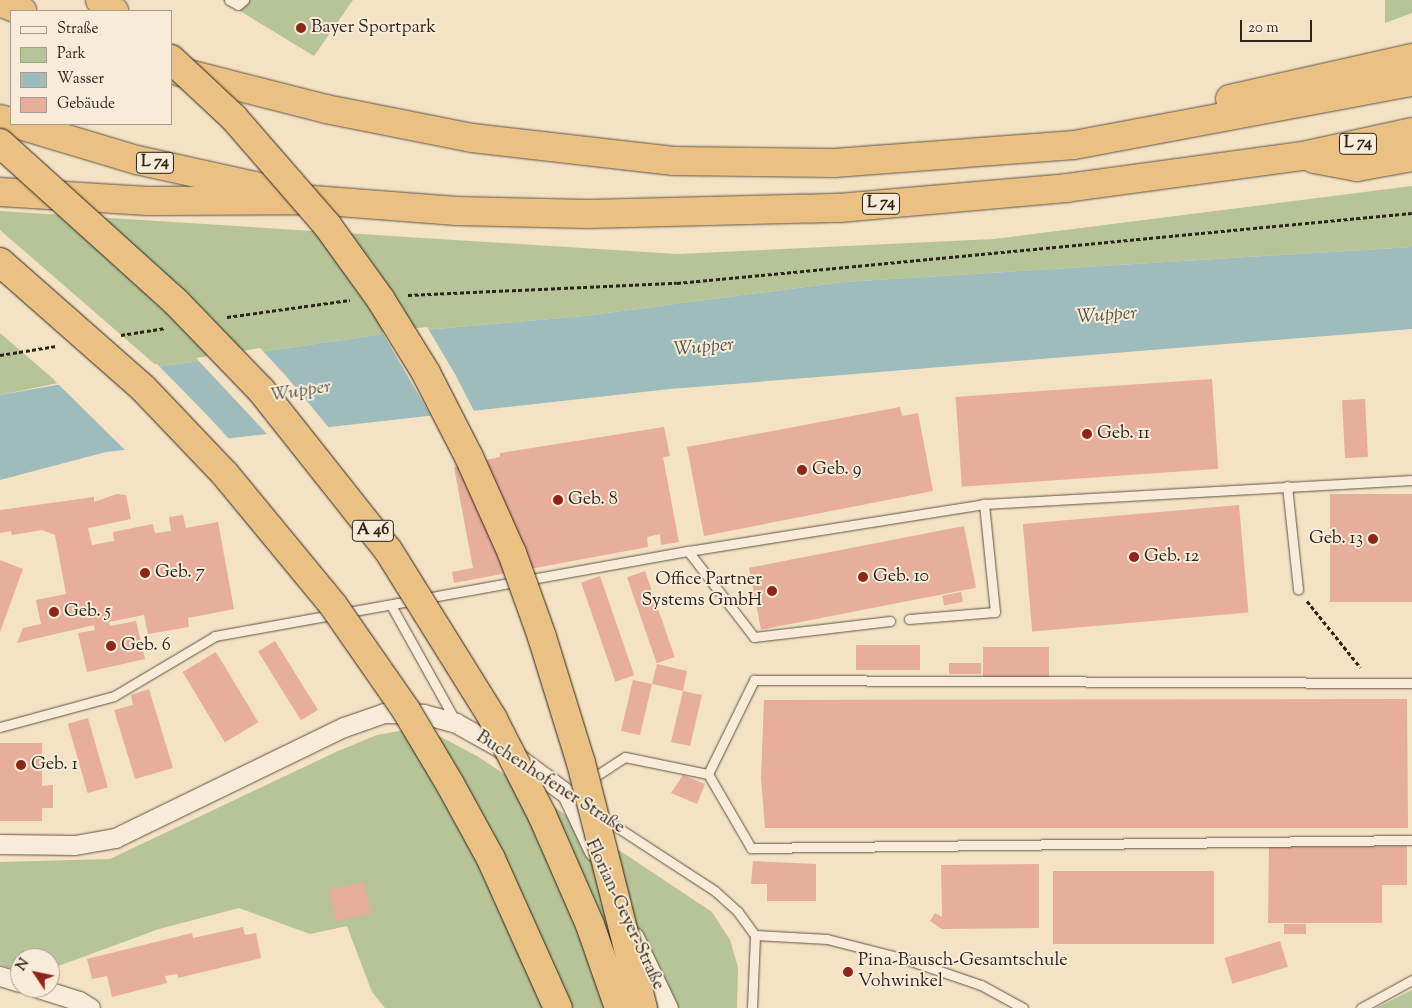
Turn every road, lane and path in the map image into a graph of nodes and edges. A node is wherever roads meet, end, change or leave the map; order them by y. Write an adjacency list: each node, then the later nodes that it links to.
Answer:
1 (100, 0): 6 (highway)
2 (229, 0): 3 (lane)
3 (244, 0)
4 (0, 2): 5 (highway)
5 (20, 10)
6 (113, 10)
7 (1412, 58): 14 (highway)
8 (172, 60): 50 (highway, bridge)
9 (172, 69): 14 (highway)
10 (1412, 82): 14 (highway)
11 (20, 125): 18 (highway, L 74)
12 (1412, 132): 15 (highway, L 74)
13 (0, 142): 49 (highway, A 46, bridge)
14 (592, 149)
15 (1303, 156): 16 (highway); 18 (highway, L 74)
16 (1412, 157)
17 (0, 192): 18 (highway, L 74)
18 (313, 200)
19 (1412, 213): 21 (path)
20 (0, 262): 48 (highway, bridge)
21 (406, 295)
22 (356, 299): 23 (path)
23 (216, 319)
24 (167, 327): 25 (path)
25 (118, 336)
26 (59, 346): 27 (path)
27 (0, 355)
28 (1412, 480): 29 (lane)
29 (1287, 486): 30 (lane); 32 (lane)
30 (984, 504): 31 (lane); 34 (lane)
31 (688, 551): 33 (lane); 35 (lane)
32 (1298, 589): 36 (path)
33 (392, 606): 38 (lane); 39 (lane)
34 (909, 619)
35 (890, 621)
36 (1373, 683): 37 (lane); 40 (lane)
37 (1412, 683)
38 (456, 723): 41 (street, Buchenhofener Straße); 43 (street, Buchenhofener Straße)
39 (0, 726)
40 (708, 774): 41 (lane); 42 (lane)
41 (567, 794): 44 (lane, Buchenhofener Straße); 51 (street, Florian-Geyer-Straße)
42 (1412, 840)
43 (0, 844)
44 (755, 936): 52 (lane); 53 (lane)
45 (1412, 980): 54 (lane)
46 (60, 995): 47 (street)
47 (90, 1008)
48 (558, 1008)
49 (619, 1008)
50 (643, 1008)
51 (668, 1008)
52 (752, 1008)
53 (1023, 1008)
54 (1361, 1008)

